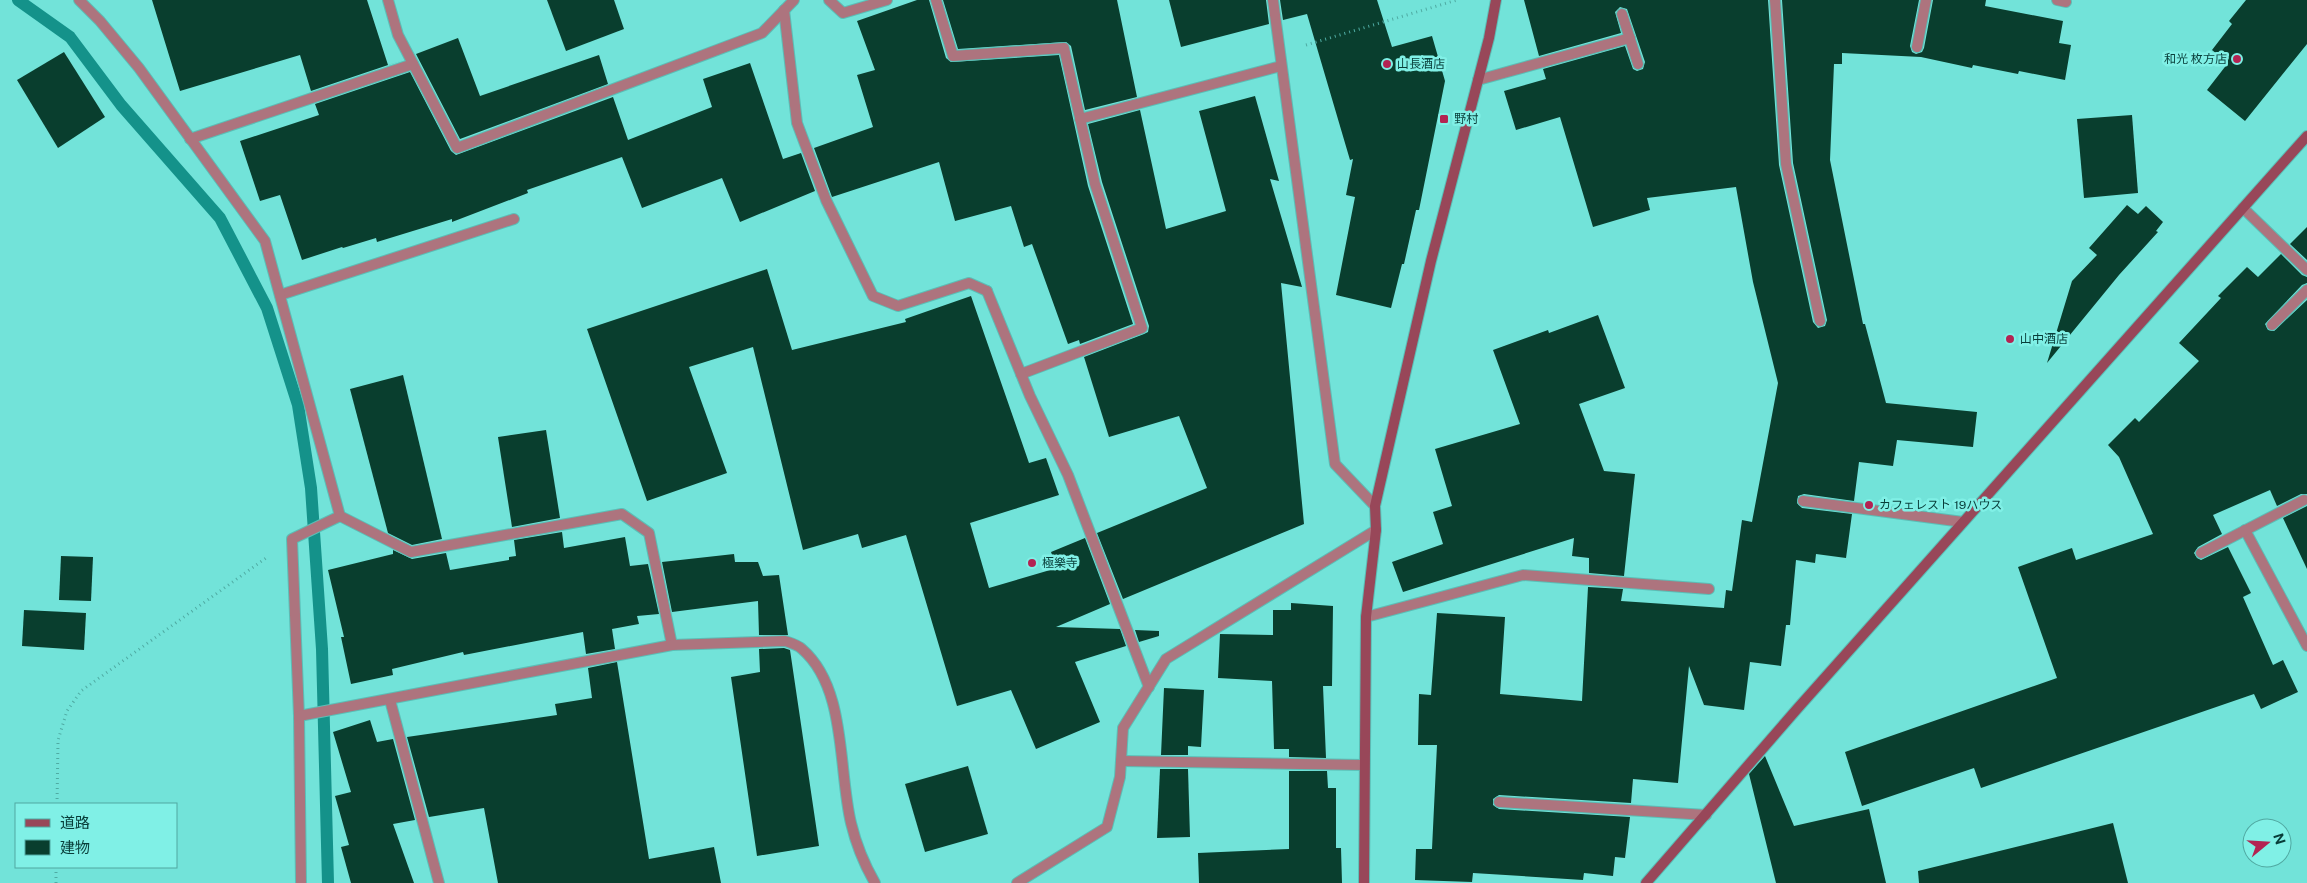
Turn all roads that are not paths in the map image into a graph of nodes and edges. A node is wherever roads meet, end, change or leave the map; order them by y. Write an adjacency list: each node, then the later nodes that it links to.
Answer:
1 (79, 0): 21 (street)
2 (388, 0): 15 (street)
3 (794, 0): 11 (street)
4 (829, 0): 5 (street)
5 (887, 0)
6 (936, 0): 19 (street)
7 (1273, 0): 17 (street)
8 (1496, 0): 18 (street)
9 (1775, 0): 27 (street)
10 (1926, 0): 14 (street)
11 (784, 10): 15 (street); 29 (street)
12 (1622, 14): 13 (street)
13 (1630, 38): 16 (street); 18 (street)
14 (1917, 47)
15 (413, 64): 21 (street)
16 (1638, 64)
17 (1281, 66): 19 (street); 32 (street)
18 (1478, 80): 32 (street)
19 (1080, 119): 29 (street)
20 (2307, 136): 22 (street)
21 (190, 139): 26 (street)
22 (2243, 208): 24 (street); 34 (street)
23 (514, 219): 26 (street)
24 (2307, 270)
25 (2307, 290): 28 (street)
26 (280, 295): 33 (street)
27 (1820, 321)
28 (2272, 325)
29 (1021, 374): 42 (street)
30 (2304, 500): 36 (street)
31 (1803, 502): 34 (street)
32 (1375, 506): 35 (street)
33 (340, 516): 40 (street); 44 (street)
34 (1963, 522): 48 (street)
35 (1376, 530): 39 (street); 42 (street)
36 (2244, 530): 37 (street); 41 (street)
37 (2200, 553)
38 (1709, 589): 39 (street)
39 (1366, 617): 46 (street)
40 (672, 645): 43 (street); 51 (street)
41 (2307, 646)
42 (1149, 687): 45 (street)
43 (390, 700): 44 (street); 50 (street)
44 (300, 716): 49 (street)
45 (1121, 761): 46 (street); 52 (street)
46 (1364, 765): 53 (street)
47 (1499, 802): 48 (street)
48 (1706, 815): 54 (street)
49 (301, 883)
50 (439, 883)
51 (875, 883)
52 (1017, 883)
53 (1364, 883)
54 (1646, 883)

